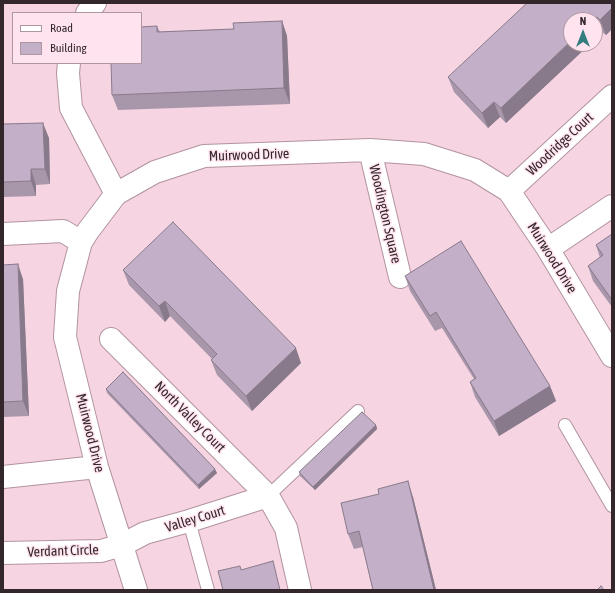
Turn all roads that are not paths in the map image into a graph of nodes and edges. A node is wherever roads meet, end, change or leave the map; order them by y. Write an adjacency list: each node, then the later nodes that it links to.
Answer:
1 (96, 3): 2 (street)
2 (88, 12)
3 (69, 64): 7 (street)
4 (612, 96): 6 (street, Woodridge Court)
5 (370, 150): 6 (street, Muirwood Drive); 7 (street, Muirwood Drive); 12 (street, Woodington Square)
6 (509, 191): 11 (street, Muirwood Drive)
7 (116, 194): 10 (street, Muirwood Drive)
8 (612, 206): 11 (street)
9 (3, 234): 10 (street)
10 (82, 242): 17 (street, Muirwood Drive)
11 (548, 249): 14 (street, Muirwood Drive)
12 (400, 278)
13 (111, 339): 19 (street, North Valley Court)
14 (612, 356)
15 (358, 411): 19 (lane)
16 (565, 425): 20 (lane)
17 (98, 467): 18 (street); 22 (street, Muirwood Drive)
18 (3, 477)
19 (268, 496): 21 (street, Valley Court); 26 (street, North Valley Court)
20 (612, 506)
21 (188, 522): 22 (street, Valley Court); 25 (lane)
22 (122, 545): 23 (street, Verdant Circle); 24 (street, Muirwood Drive)
23 (3, 553)
24 (136, 590)
25 (208, 590)
26 (300, 590)

